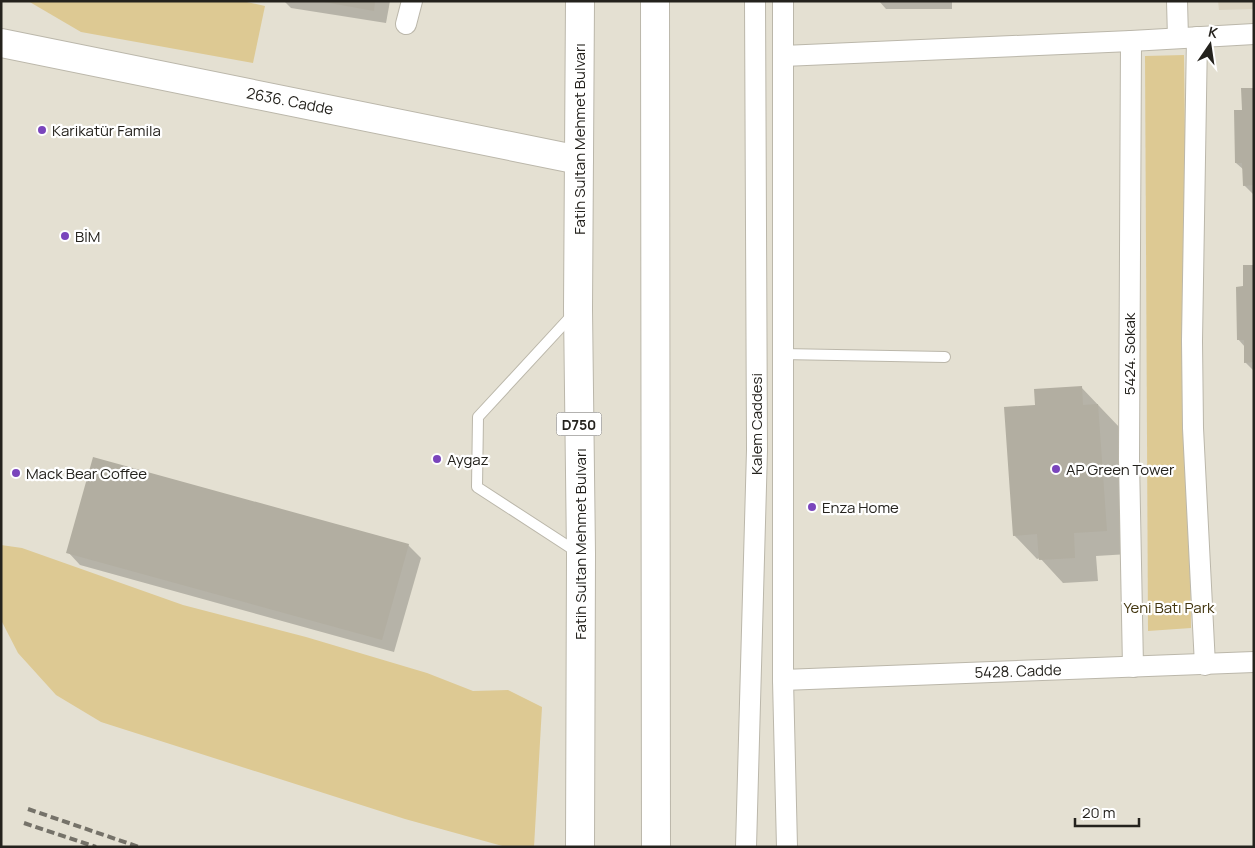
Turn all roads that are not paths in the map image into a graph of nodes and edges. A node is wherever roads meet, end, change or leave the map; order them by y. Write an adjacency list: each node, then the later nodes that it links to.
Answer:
1 (412, 1): 7 (street)
2 (580, 1): 13 (main road, Fatih Sultan Mehmet Bulvarı / D750)
3 (655, 1): 23 (main road)
4 (755, 1): 24 (street, Kalem Caddesi)
5 (783, 1): 12 (street, Kalem Caddesi)
6 (1177, 1): 9 (street)
7 (406, 24)
8 (1254, 34): 9 (street)
9 (1187, 38): 10 (street); 19 (street)
10 (1131, 41): 12 (street); 20 (street, 5424. Sokak)
11 (1, 43): 13 (main road, 2636. Cadde)
12 (783, 56): 15 (street, Kalem Caddesi)
13 (579, 160): 14 (main road, Fatih Sultan Mehmet Bulvarı / D750)
14 (578, 309): 17 (main road, Fatih Sultan Mehmet Bulvarı / D750); 17 (lane)
15 (782, 354): 16 (lane); 21 (street, Kalem Caddesi)
16 (945, 357)
17 (581, 554): 22 (main road, Fatih Sultan Mehmet Bulvarı / D750)
18 (1254, 662): 19 (street, 5428. Cadde)
19 (1205, 665): 20 (street, 5428. Cadde)
20 (1133, 667): 21 (street, 5428. Cadde)
21 (783, 680): 25 (street, Kalem Caddesi)
22 (580, 847)
23 (656, 847)
24 (746, 847)
25 (787, 847)

